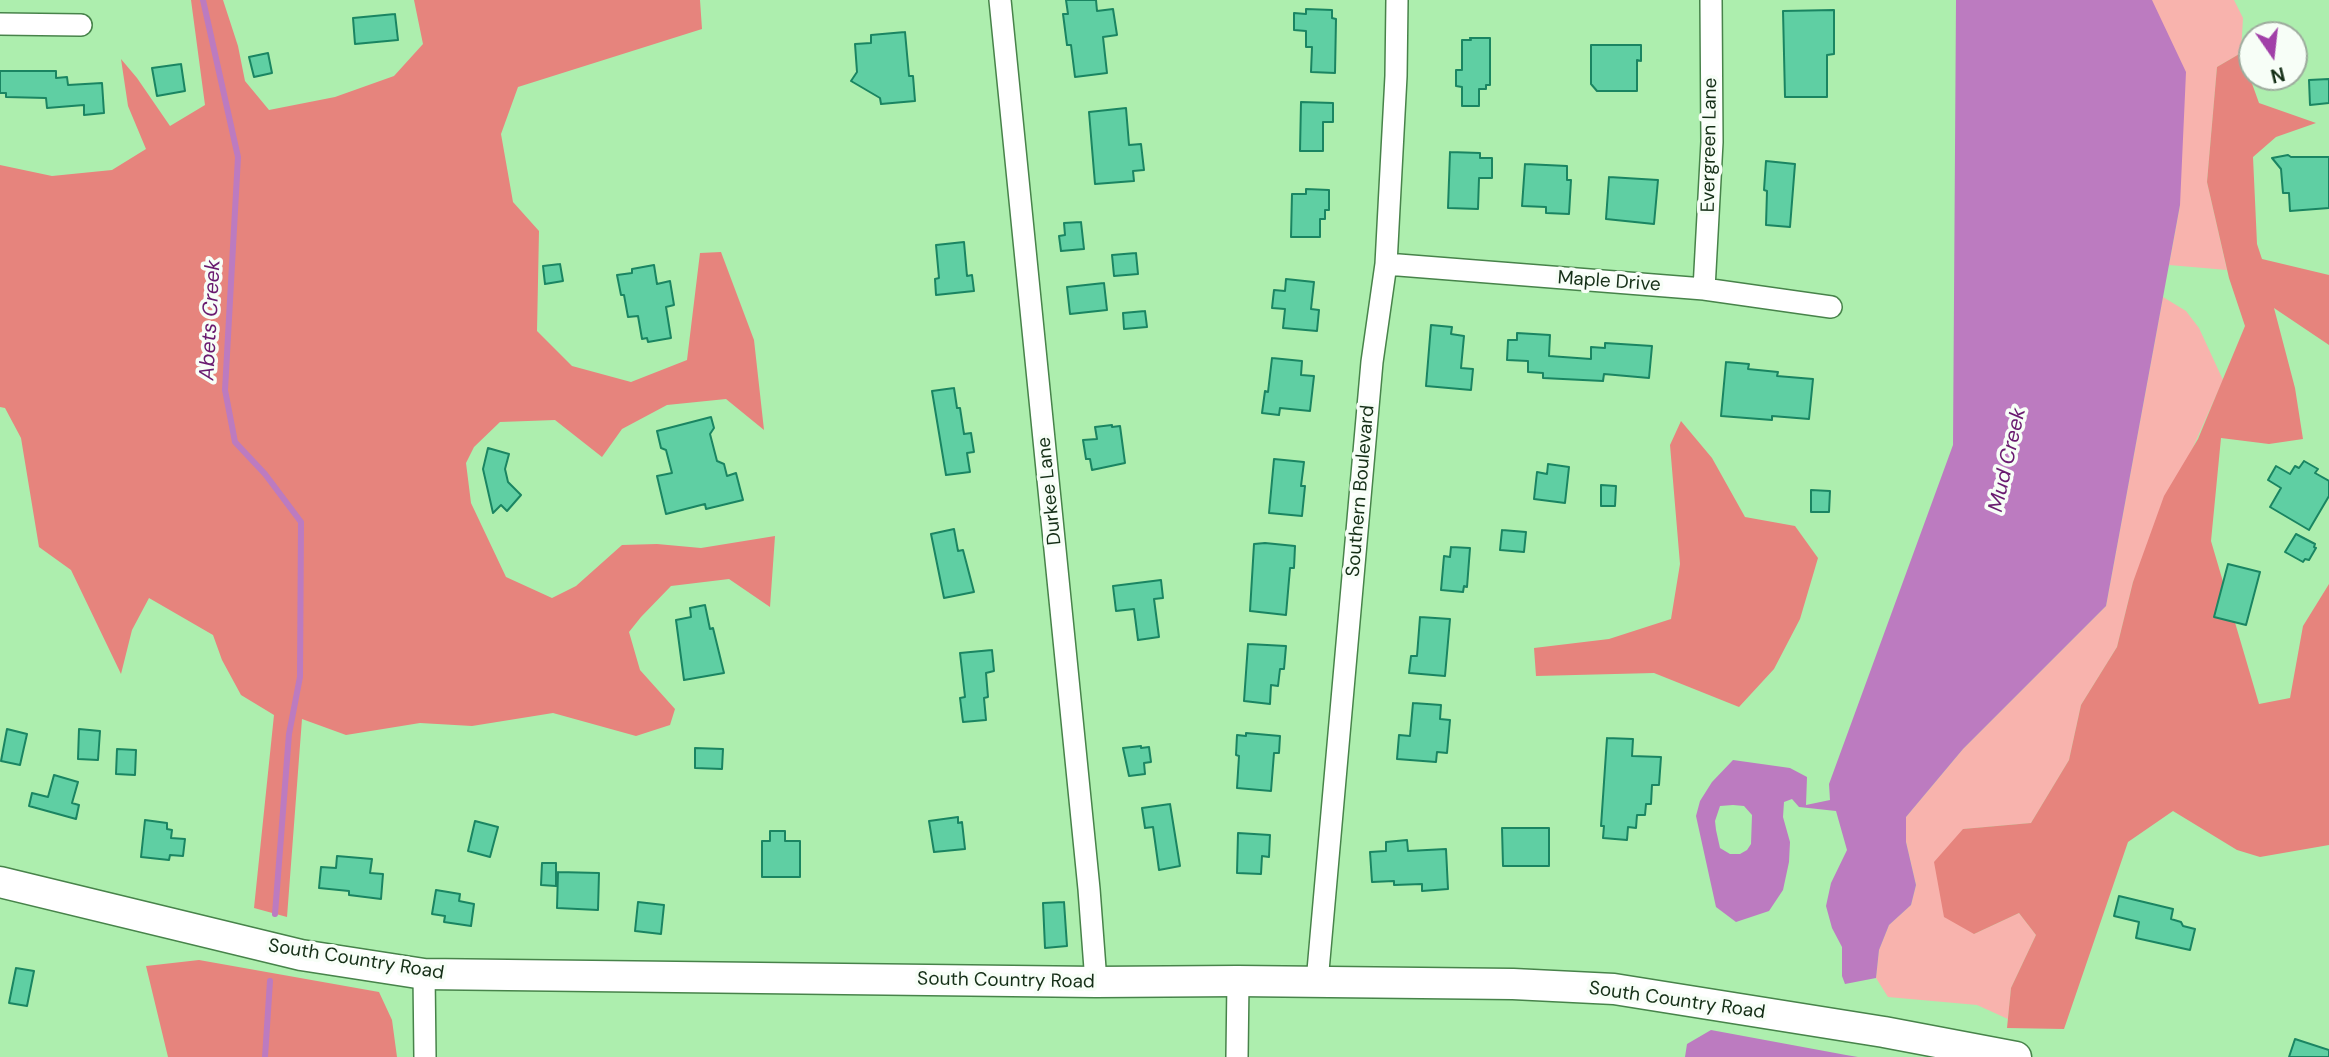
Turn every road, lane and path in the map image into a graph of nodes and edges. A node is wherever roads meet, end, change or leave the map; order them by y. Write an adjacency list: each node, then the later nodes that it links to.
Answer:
1 (1000, 0): 12 (street, Durkee Lane)
2 (1397, 0): 6 (street, Southern Boulevard)
3 (1711, 0): 7 (street, Evergreen Lane)
4 (0, 24): 5 (street)
5 (81, 26)
6 (1386, 264): 7 (street, Maple Drive); 13 (street, Southern Boulevard)
7 (1704, 289): 8 (street, Maple Drive)
8 (1830, 307)
9 (0, 882): 10 (main road, South Country Road)
10 (424, 974): 12 (main road, South Country Road); 14 (street)
11 (1238, 981): 12 (main road, South Country Road); 13 (main road, South Country Road); 15 (street)
12 (1097, 982)
13 (1317, 982): 16 (main road, South Country Road)
14 (425, 1057)
15 (1237, 1057)
16 (2016, 1057)

